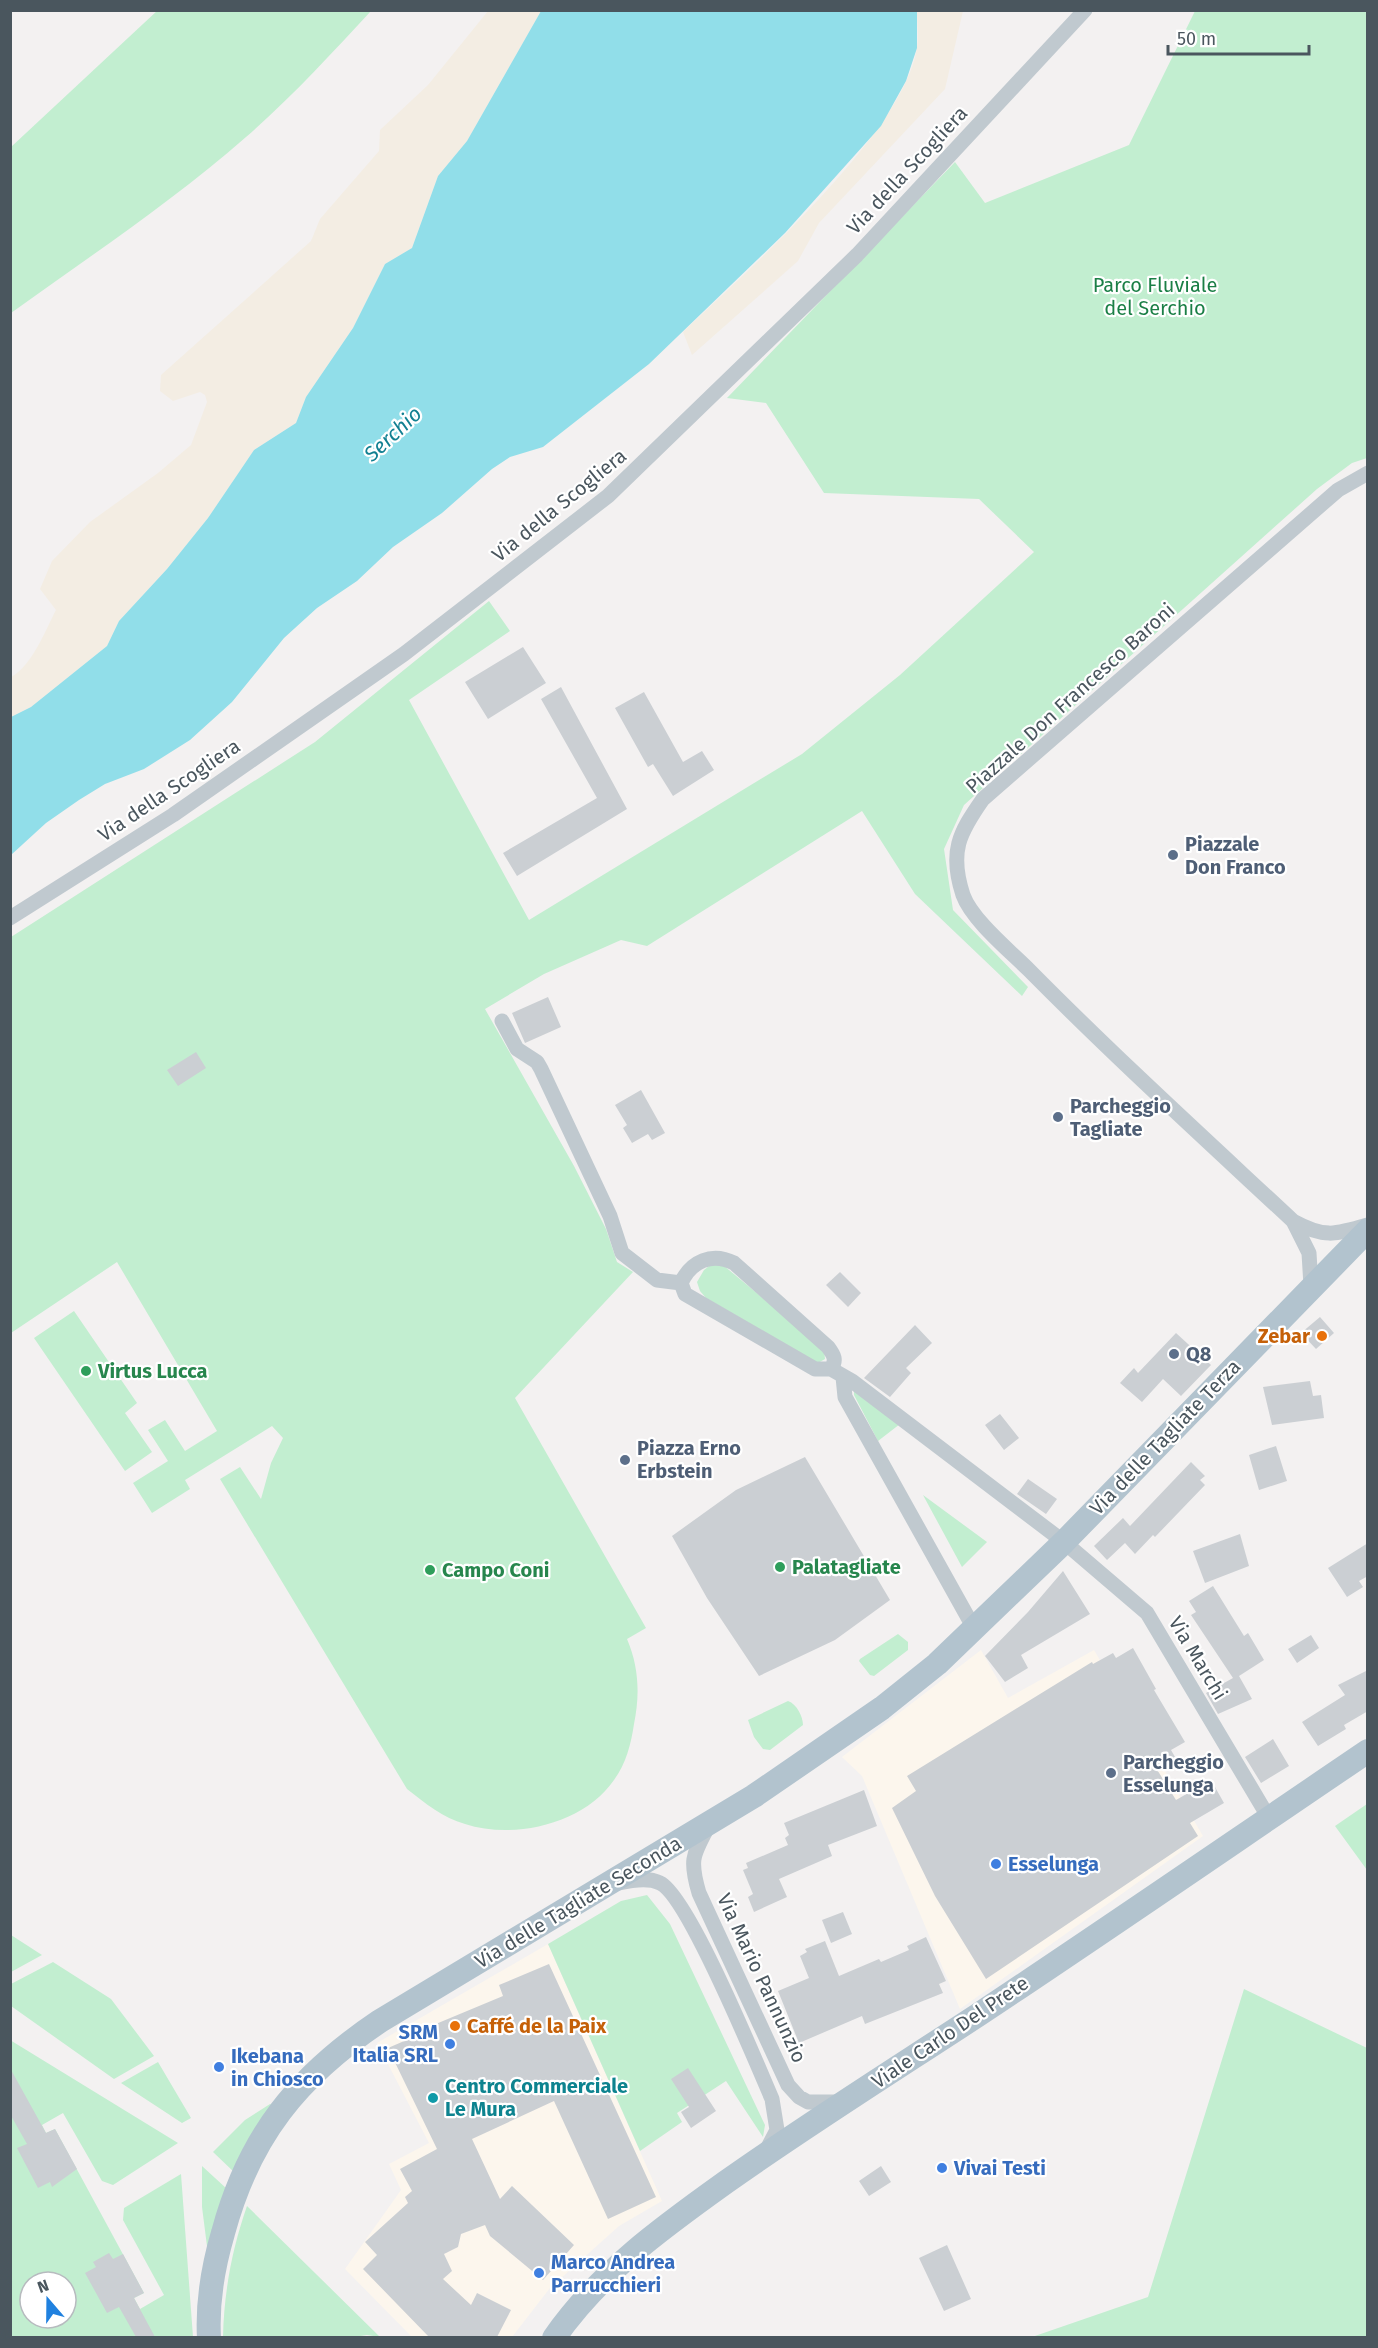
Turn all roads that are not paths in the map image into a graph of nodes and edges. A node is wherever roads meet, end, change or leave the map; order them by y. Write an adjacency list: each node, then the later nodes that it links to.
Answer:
1 (1085, 10): 3 (street, Via della Scogliera)
2 (1368, 473): 5 (street, Piazzale Don Francesco Baroni)
3 (10, 918)
4 (502, 1021): 7 (street)
5 (1293, 1221): 6 (street); 8 (street, Piazzale Don Francesco Baroni)
6 (1368, 1228): 8 (main road, Via delle Tagliate Terza)
7 (681, 1284): 9 (street); 9 (street)
8 (1311, 1286): 10 (main road, Via delle Tagliate Terza)
9 (837, 1373): 10 (street, Via Marchi); 11 (street)
10 (1064, 1542): 11 (main road, Via delle Tagliate Seconda); 13 (street, Via Marchi)
11 (975, 1630): 14 (main road, Via delle Tagliate Seconda)
12 (1368, 1751): 13 (main road, Viale Carlo Del Prete)
13 (1269, 1818): 16 (main road, Viale Carlo Del Prete)
14 (712, 1820): 15 (main road, Via delle Tagliate Seconda); 16 (street, Via Mario Pannunzio)
15 (604, 1886): 17 (street, Via Mario Pannunzio); 18 (main road, Via delle Tagliate Seconda)
16 (855, 2096): 17 (main road, Viale Carlo Del Prete)
17 (763, 2156): 19 (main road, Viale Carlo Del Prete)
18 (209, 2337)
19 (554, 2337)

